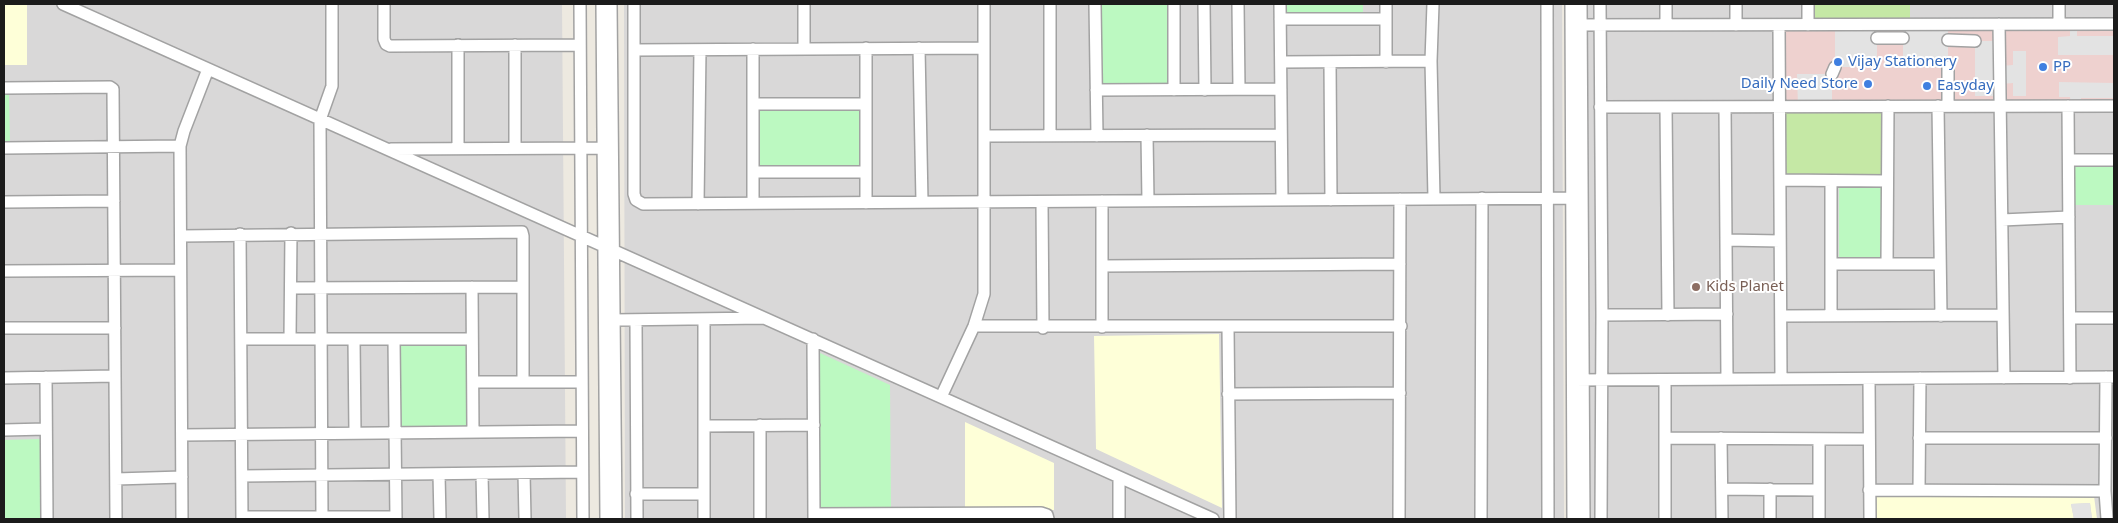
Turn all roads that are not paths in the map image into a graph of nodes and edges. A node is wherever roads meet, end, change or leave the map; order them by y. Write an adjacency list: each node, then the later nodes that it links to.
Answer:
1 (63, 4): 26 (street)
2 (332, 4): 75 (street)
3 (384, 4): 42 (street)
4 (580, 4): 44 (street)
5 (602, 4): 87 (street)
6 (611, 4): 87 (street)
7 (634, 4): 50 (street)
8 (804, 4): 49 (street)
9 (984, 4): 47 (street)
10 (1050, 4): 79 (street)
11 (1095, 4): 60 (street)
12 (1174, 4): 61 (street)
13 (1204, 4): 62 (street)
14 (1238, 4): 63 (street)
15 (1280, 4): 28 (street)
16 (1386, 4): 27 (street)
17 (1433, 4): 52 (street)
18 (1547, 4): 98 (street)
19 (1571, 4): 32 (street)
20 (1580, 4): 32 (street)
21 (1600, 4): 33 (street)
22 (1666, 4): 34 (street)
23 (1736, 4): 35 (street)
24 (1808, 4): 37 (street)
25 (2058, 4): 30 (street)
26 (85, 8): 57 (street)
27 (1386, 18): 28 (street); 55 (street)
28 (1280, 19): 53 (street)
29 (1999, 24): 30 (street); 37 (street); 68 (street)
30 (2059, 24): 31 (street)
31 (2114, 24)
32 (1576, 25): 33 (street); 99 (street)
33 (1600, 25): 34 (street); 71 (street)
34 (1666, 25): 35 (street)
35 (1736, 25): 36 (street)
36 (1779, 25): 37 (street); 74 (street)
37 (1808, 25)
38 (1877, 38): 39 (street)
39 (1904, 38)
40 (1948, 40): 41 (street)
41 (1975, 41)
42 (458, 45): 43 (street); 84 (street)
43 (515, 45): 44 (street); 85 (street)
44 (579, 45): 86 (street)
45 (866, 48): 46 (street); 49 (street); 65 (street)
46 (919, 48): 47 (street); 107 (street)
47 (984, 48): 78 (street)
48 (753, 49): 49 (street); 51 (street); 64 (street)
49 (804, 49)
50 (634, 50): 51 (street); 111 (street)
51 (700, 50): 111 (street)
52 (1431, 61): 55 (street); 96 (street)
53 (1281, 62): 54 (street); 59 (street)
54 (1330, 62): 55 (street); 102 (street)
55 (1386, 62)
56 (1948, 67): 67 (street)
57 (208, 69): 75 (street); 81 (street)
58 (4, 88): 83 (street)
59 (1281, 89): 63 (street); 76 (street)
60 (1096, 90): 61 (street); 80 (street)
61 (1174, 90): 62 (street)
62 (1205, 90): 63 (street)
63 (1239, 90)
64 (754, 104): 65 (street); 91 (street)
65 (866, 104): 92 (street)
66 (1888, 106): 67 (street); 74 (street); 95 (street)
67 (1943, 106): 68 (street); 126 (street)
68 (2000, 106): 69 (street); 114 (street)
69 (2068, 106): 70 (street); 89 (street)
70 (2114, 106)
71 (1600, 107): 72 (street); 137 (street)
72 (1666, 107): 73 (street); 138 (street)
73 (1725, 107): 74 (street); 120 (street)
74 (1779, 107): 93 (street)
75 (320, 120): 88 (street); 116 (street)
76 (1281, 134): 77 (street); 101 (street)
77 (1147, 135): 80 (street); 105 (street)
78 (985, 136): 79 (street); 108 (street)
79 (1050, 136): 80 (street)
80 (1097, 136)
81 (180, 146): 83 (street); 118 (street)
82 (4, 148): 83 (street)
83 (115, 148): 103 (street)
84 (458, 148): 85 (street); 88 (street)
85 (515, 148): 86 (street)
86 (580, 148): 87 (street); 119 (street)
87 (608, 148): 122 (street)
88 (387, 149): 119 (street)
89 (2069, 160): 90 (street); 113 (street)
90 (2114, 160)
91 (754, 172): 92 (street); 112 (street)
92 (866, 172): 110 (street)
93 (1780, 180): 94 (street); 121 (street)
94 (1831, 181): 95 (street); 124 (street)
95 (1887, 181): 125 (street)
96 (1434, 198): 97 (street); 100 (street)
97 (1482, 198): 98 (street); 240 (street)
98 (1548, 198): 99 (street); 241 (street)
99 (1577, 198): 173 (street)
100 (1400, 199): 102 (street); 123 (street)
101 (1282, 200): 102 (street); 105 (street)
102 (1331, 200)
103 (114, 201): 106 (street); 130 (street)
104 (1102, 201): 105 (street); 109 (street); 127 (street)
105 (1148, 201)
106 (4, 202)
107 (922, 202): 108 (street); 110 (street)
108 (985, 202): 109 (street); 149 (street)
109 (1042, 202): 155 (street)
110 (866, 203): 112 (street)
111 (698, 204): 112 (street)
112 (754, 204)
113 (2069, 217): 114 (street); 144 (street)
114 (2002, 220): 142 (street)
115 (291, 233): 116 (street); 117 (street); 133 (street)
116 (321, 233): 132 (street); 134 (street)
117 (240, 234): 118 (street); 156 (street)
118 (181, 236): 128 (street)
119 (581, 236): 122 (street); 178 (street)
120 (1726, 240): 121 (street); 136 (street)
121 (1780, 241): 139 (street)
122 (608, 247): 135 (street); 143 (street)
123 (1400, 264): 127 (street); 150 (street)
124 (1831, 264): 125 (street); 140 (street)
125 (1887, 264): 126 (street)
126 (1940, 264): 141 (street)
127 (1102, 266): 151 (street)
128 (180, 270): 130 (street); 193 (street)
129 (4, 271): 130 (street)
130 (115, 271): 154 (street)
131 (472, 287): 132 (street); 134 (street); 161 (street)
132 (522, 287): 177 (street)
133 (290, 288): 134 (street); 157 (street)
134 (321, 288): 158 (street)
135 (609, 306): 146 (street); 230 (street)
136 (1727, 314): 138 (street); 170 (street)
137 (1602, 315): 138 (street); 174 (street)
138 (1668, 315)
139 (1781, 316): 140 (street); 171 (street)
140 (1831, 316): 141 (street)
141 (1941, 316): 142 (street)
142 (2003, 316): 167 (street)
143 (766, 318): 148 (street); 162 (street)
144 (2070, 318): 145 (street); 168 (street)
145 (2114, 318)
146 (614, 320): 147 (street); 231 (street)
147 (636, 320): 148 (street); 216 (street)
148 (704, 320): 184 (street)
149 (974, 326): 155 (street); 181 (street)
150 (1401, 326): 152 (street); 179 (street)
151 (1102, 327): 152 (street); 155 (street)
152 (1228, 327): 180 (street)
153 (4, 328): 154 (street)
154 (114, 328): 163 (street)
155 (1042, 328)
156 (242, 339): 157 (street); 191 (street)
157 (290, 339): 158 (street)
158 (322, 339): 159 (street); 192 (street)
159 (354, 339): 160 (street); 189 (street)
160 (394, 339): 161 (street); 190 (street)
161 (472, 339): 176 (street)
162 (813, 339): 181 (street); 183 (street)
163 (115, 376): 164 (street); 209 (street)
164 (46, 377): 165 (street); 185 (street)
165 (4, 378)
166 (1920, 378): 167 (street); 172 (street); 196 (street)
167 (2004, 378): 168 (street)
168 (2070, 378): 169 (street)
169 (2110, 378): 197 (street)
170 (1727, 379): 171 (street); 175 (street)
171 (1782, 379): 172 (street)
172 (1869, 379): 199 (street)
173 (1578, 380): 174 (street); 242 (street); 243 (street)
174 (1601, 380): 175 (street); 244 (street)
175 (1665, 380): 194 (street)
176 (473, 382): 177 (street); 188 (street)
177 (523, 382): 178 (street)
178 (582, 382): 187 (street)
179 (1400, 393): 180 (street); 239 (street)
180 (1228, 394): 238 (street)
181 (941, 397): 208 (street)
182 (760, 425): 183 (street); 184 (street); 234 (street)
183 (814, 425): 219 (street)
184 (704, 426): 217 (street)
185 (46, 429): 186 (street); 223 (street)
186 (4, 430)
187 (582, 431): 188 (street); 200 (street)
188 (473, 432): 190 (street)
189 (355, 433): 190 (street); 192 (street)
190 (395, 433): 202 (street)
191 (243, 434): 192 (street); 193 (street); 206 (street)
192 (322, 434): 205 (street)
193 (182, 435): 207 (street)
194 (1665, 438): 195 (street); 245 (street)
195 (1721, 438): 198 (street); 210 (street)
196 (1919, 438): 197 (street); 214 (street)
197 (2106, 438): 215 (street)
198 (1819, 439): 199 (street); 212 (street)
199 (1869, 439): 213 (street)
200 (582, 472): 201 (street); 229 (street)
201 (524, 473): 204 (street); 228 (street)
202 (396, 474): 203 (street); 205 (street); 222 (street)
203 (439, 474): 204 (street); 226 (street)
204 (482, 474): 227 (street)
205 (322, 475): 206 (street); 221 (street)
206 (242, 476): 220 (street)
207 (182, 477): 209 (street); 225 (street)
208 (1119, 477): 218 (street); 236 (street)
209 (116, 479): 224 (street)
210 (1722, 489): 211 (street); 246 (street)
211 (1770, 490): 212 (street); 247 (street)
212 (1819, 490): 248 (street)
213 (1869, 490): 214 (street); 249 (street)
214 (1919, 490): 215 (street)
215 (2105, 491): 250 (street)
216 (636, 494): 217 (street); 232 (street)
217 (704, 494): 233 (street)
218 (1193, 515): 237 (street)
219 (814, 516): 235 (street)
220 (242, 518): 221 (street)
221 (322, 518): 222 (street)
222 (396, 518)
223 (47, 519)
224 (116, 519)
225 (182, 519)
226 (440, 519)
227 (483, 519)
228 (525, 519)
229 (583, 519)
230 (606, 519)
231 (616, 519)
232 (636, 519)
233 (704, 519)
234 (760, 519)
235 (1048, 519)
236 (1119, 519)
237 (1213, 519)
238 (1230, 519)
239 (1399, 519)
240 (1481, 519)
241 (1548, 519)
242 (1573, 519)
243 (1584, 519)
244 (1601, 519)
245 (1665, 519)
246 (1722, 519)
247 (1770, 519)
248 (1819, 519)
249 (1870, 519)
250 (2107, 519)

